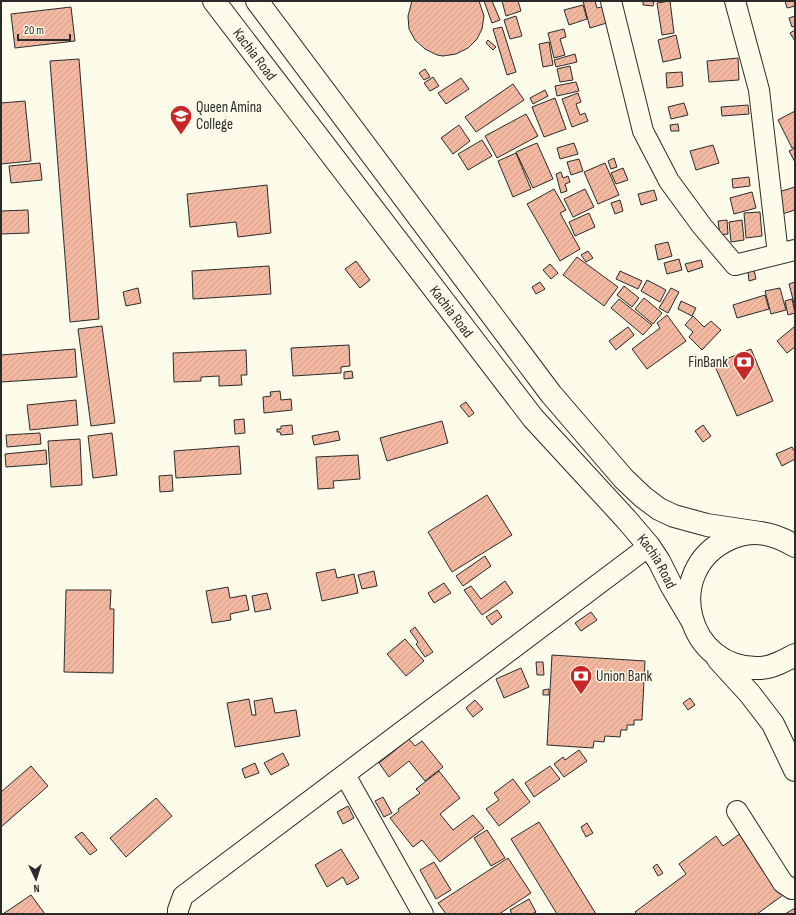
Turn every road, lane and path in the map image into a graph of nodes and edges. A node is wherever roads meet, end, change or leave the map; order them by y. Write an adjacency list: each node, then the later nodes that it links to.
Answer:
1 (214, 1): 7 (main road, Kachia Road)
2 (257, 1): 6 (main road, Kachia Road)
3 (611, 1): 5 (street)
4 (735, 1): 5 (street)
5 (786, 252)
6 (760, 533): 8 (main road); 9 (main road)
7 (649, 546): 9 (main road, Kachia Road); 13 (street)
8 (795, 546)
9 (691, 619): 10 (main road)
10 (708, 648): 11 (main road); 12 (main road)
11 (795, 655)
12 (795, 770)
13 (345, 775): 16 (street); 17 (street)
14 (737, 811): 15 (street)
15 (795, 888)
16 (178, 914)
17 (423, 914)

